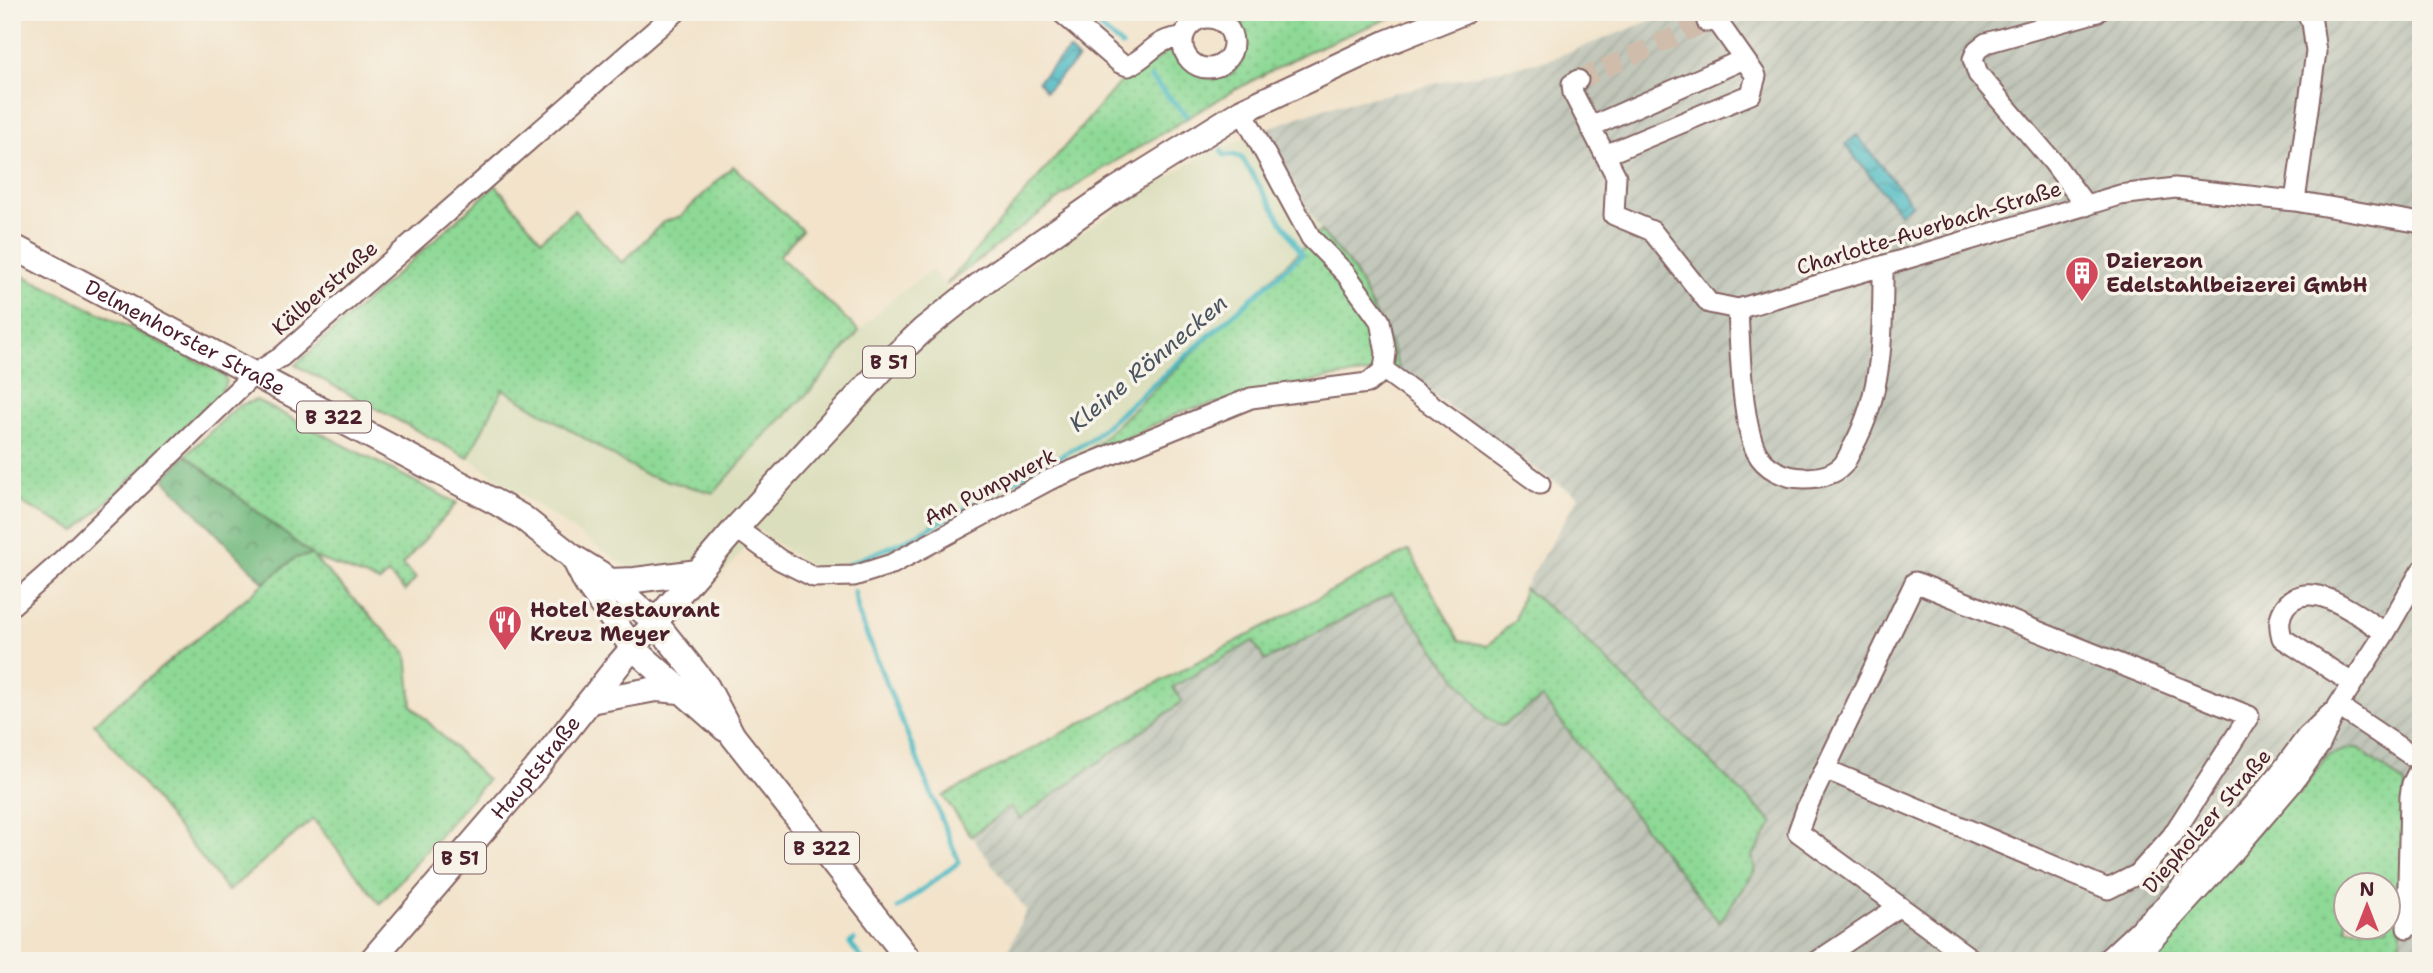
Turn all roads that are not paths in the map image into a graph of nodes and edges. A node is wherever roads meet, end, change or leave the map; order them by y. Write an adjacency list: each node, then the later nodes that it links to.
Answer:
1 (676, 12): 21 (street, Kälberstraße)
2 (1061, 12): 8 (street)
3 (1463, 12): 11 (main road, B 51)
4 (2097, 12): 15 (street)
5 (2306, 12): 14 (street)
6 (1218, 16): 8 (street); 8 (street)
7 (1707, 22): 9 (street)
8 (1183, 37)
9 (1744, 59): 12 (street); 13 (street)
10 (1578, 80): 12 (street)
11 (1242, 111): 20 (street); 23 (main road, B 51)
12 (1590, 127): 13 (street)
13 (1605, 155): 19 (street)
14 (2295, 201): 15 (street, Charlotte-Auerbach-Straße); 16 (street, Charlotte-Auerbach-Straße)
15 (2086, 205): 18 (street, Charlotte-Auerbach-Straße)
16 (2421, 223)
17 (12, 246): 21 (main road, Delmenhorster Straße / B 322)
18 (1883, 265): 19 (street, Charlotte-Auerbach-Straße); 19 (street)
19 (1738, 309)
20 (1384, 370): 22 (street); 23 (street, Am Pumpwerk)
21 (254, 374): 24 (main road, Delmenhorster Straße / B 322); 28 (street, Kälberstraße)
22 (1540, 484)
23 (736, 528): 26 (main road, B 51)
24 (573, 557): 27 (main road, Delmenhorster Straße / B 322); 31 (main road, Delmenhorster Straße / B 322)
25 (2421, 571): 30 (street, Diepholzer Straße)
26 (698, 572): 27 (main road); 29 (main road, B 51)
27 (609, 581): 29 (main road, Delmenhorster Straße / B 322)
28 (12, 605)
29 (655, 622): 31 (main road, B 51); 36 (main road, Delmenhorster Straße / B 322)
30 (2385, 633): 32 (street, Diepholzer Straße); 32 (street)
31 (633, 648): 33 (main road, Delmenhorster Straße / B 322); 34 (main road, B 51)
32 (2352, 683): 35 (street, Diepholzer Straße)
33 (680, 691): 34 (main road); 36 (main road, Delmenhorster Straße / B 322)
34 (590, 701): 41 (main road, Hauptstraße / B 51)
35 (2338, 706): 37 (street); 45 (street, Diepholzer Straße); 46 (street, Diepholzer Straße)
36 (733, 736): 42 (main road, Delmenhorster Straße / B 322)
37 (2421, 764): 40 (street)
38 (1825, 769): 38 (street); 39 (street)
39 (1898, 905): 43 (street); 44 (street)
40 (2407, 928)
41 (371, 961)
42 (910, 961)
43 (1818, 961)
44 (1974, 961)
45 (2105, 961)
46 (2130, 961)

